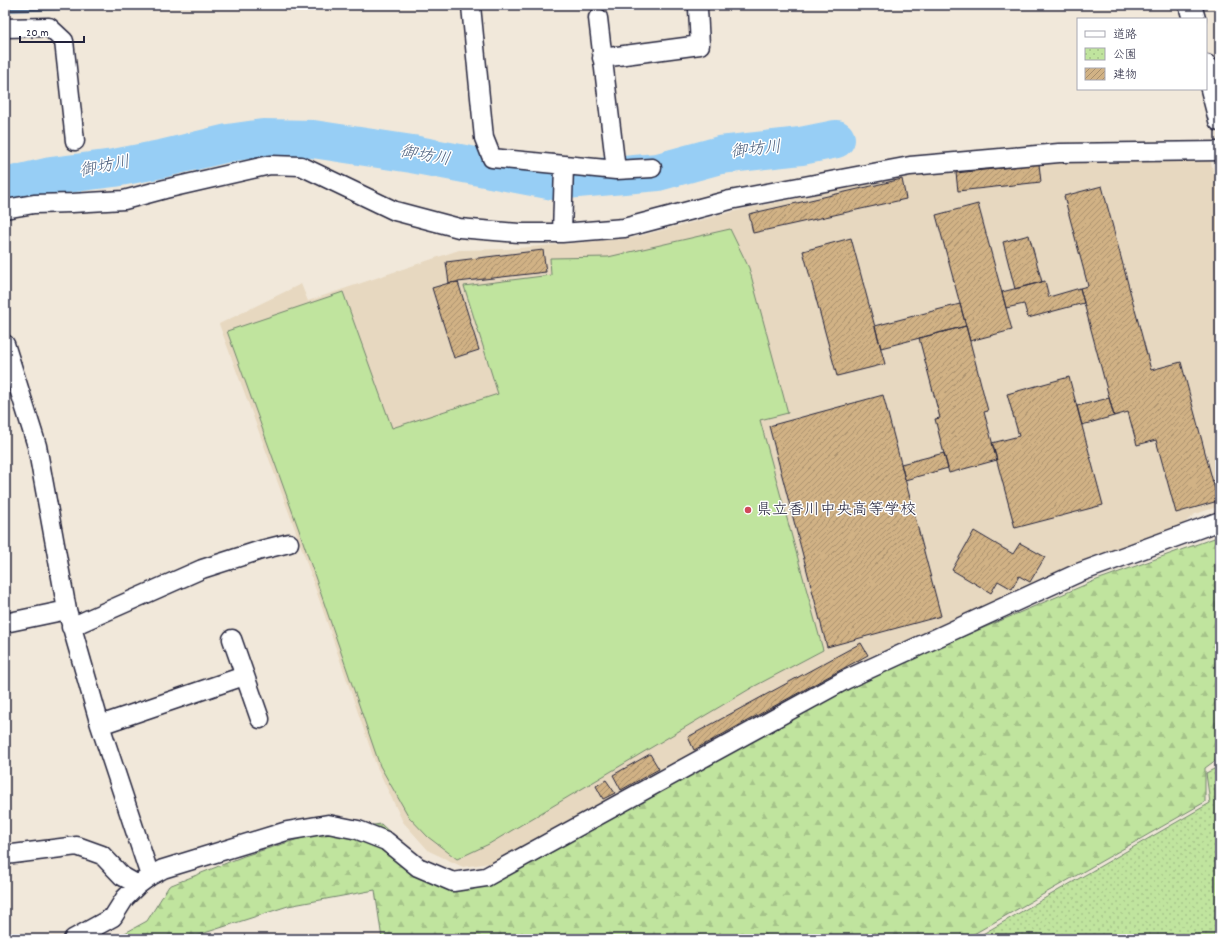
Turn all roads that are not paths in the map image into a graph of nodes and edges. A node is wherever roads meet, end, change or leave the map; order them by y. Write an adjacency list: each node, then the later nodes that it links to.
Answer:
1 (1190, 5): 5 (main road)
2 (471, 6): 12 (street)
3 (698, 9): 7 (street)
4 (598, 18): 7 (street)
5 (1194, 18)
6 (5, 28): 10 (street)
7 (602, 58): 14 (street)
8 (1207, 70): 9 (main road)
9 (1220, 115)
10 (76, 141)
11 (1220, 151): 16 (street)
12 (564, 166): 14 (street); 16 (street)
13 (652, 168): 14 (street)
14 (616, 170)
15 (5, 209): 16 (street)
16 (562, 233)
17 (5, 344): 18 (street)
18 (10, 378): 21 (street)
19 (1220, 521): 28 (street)
20 (289, 543): 21 (street)
21 (69, 619): 22 (street); 26 (street)
22 (5, 623)
23 (232, 640): 24 (street)
24 (244, 676): 25 (street); 26 (street)
25 (260, 719)
26 (100, 725): 28 (street)
27 (5, 855): 28 (street)
28 (144, 880): 29 (street)
29 (74, 939)

